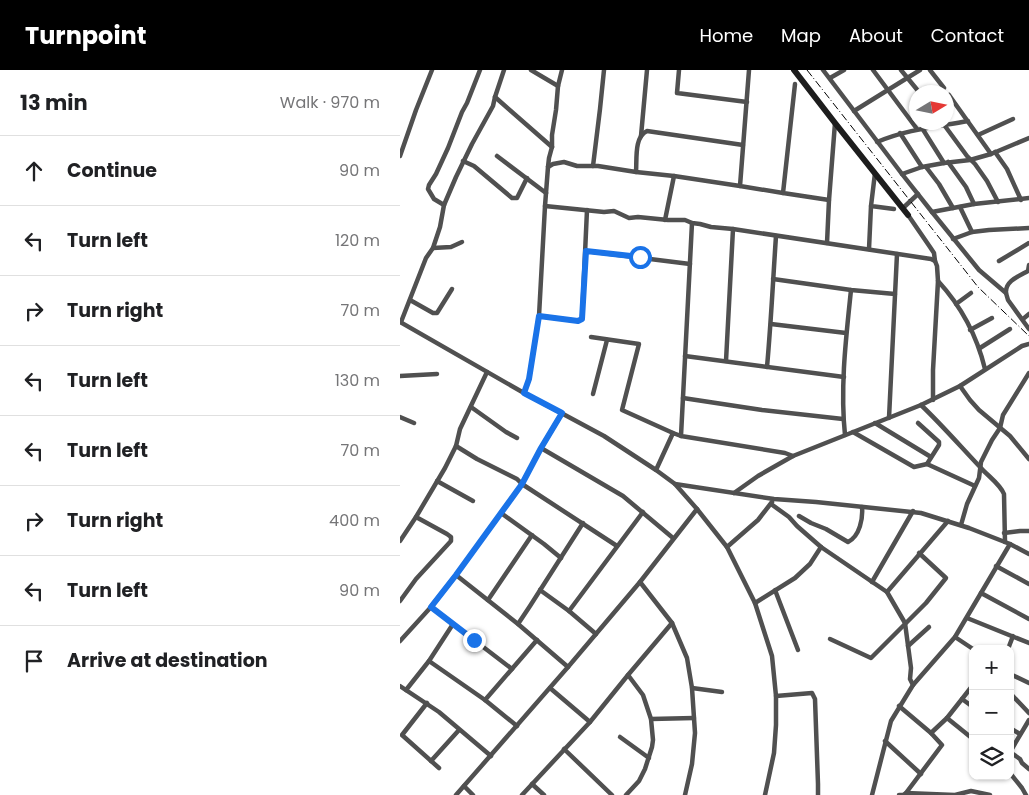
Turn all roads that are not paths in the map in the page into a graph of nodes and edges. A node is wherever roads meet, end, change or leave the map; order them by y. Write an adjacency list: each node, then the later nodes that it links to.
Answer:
1 (432, 70): 44 (street)
2 (480, 70): 66 (street)
3 (504, 70): 24 (street)
4 (531, 70): 22 (street)
5 (562, 70): 22 (street)
6 (604, 70): 49 (street)
7 (647, 70): 38 (street)
8 (679, 70): 25 (street)
9 (749, 70): 25 (street)
10 (794, 70): 31 (main road)
11 (823, 70): 18 (street)
12 (844, 70): 18 (street)
13 (873, 70): 23 (street)
14 (901, 70): 17 (street)
15 (920, 70): 17 (street)
16 (930, 70): 21 (street)
17 (907, 77): 20 (street); 23 (street)
18 (830, 78): 27 (street)
19 (795, 84): 59 (street)
20 (913, 85)
21 (942, 85)
22 (558, 86): 42 (street)
23 (887, 90): 27 (street); 28 (street)
24 (495, 97): 42 (street); 46 (street)
25 (747, 102): 41 (street)
26 (954, 102): 30 (street)
27 (854, 111): 40 (street)
28 (909, 116)
29 (1013, 119): 37 (street)
30 (968, 121): 32 (street); 37 (street)
31 (834, 123): 53 (main road); 62 (street)
32 (954, 123)
33 (915, 130): 36 (street)
34 (921, 130): 48 (street)
35 (948, 130): 47 (street)
36 (900, 133): 40 (street); 51 (street)
37 (978, 135): 43 (street)
38 (641, 136): 41 (street); 52 (street)
39 (1029, 139): 43 (street)
40 (878, 142): 54 (street)
41 (743, 145): 57 (street)
42 (552, 147): 50 (street)
43 (993, 153): 47 (street); 63 (street)
44 (400, 156)
45 (497, 156): 56 (street)
46 (464, 160): 56 (street); 66 (street)
47 (970, 160): 48 (street); 64 (street)
48 (946, 162): 51 (street); 65 (street)
49 (593, 166): 50 (street); 52 (street)
50 (548, 167): 58 (street)
51 (924, 167): 54 (street); 71 (street)
52 (636, 172): 55 (street)
53 (875, 172): 68 (street); 70 (main road)
54 (902, 174): 60 (street)
55 (674, 176): 57 (street); 76 (street)
56 (527, 178): 58 (street)
57 (740, 186): 59 (street)
58 (546, 192): 67 (street)
59 (783, 193): 62 (street)
60 (918, 194): 70 (street); 74 (street)
61 (1029, 198): 63 (street)
62 (829, 200): 84 (street)
63 (1021, 200): 64 (street)
64 (998, 202): 65 (street)
65 (974, 204): 69 (street)
66 (444, 205): 86 (street)
67 (545, 206): 73 (street); 104 (street)
68 (871, 206): 72 (street); 87 (street)
69 (960, 207): 71 (street); 80 (street)
70 (903, 208): 75 (main road)
71 (954, 208): 74 (street)
72 (894, 209)
73 (588, 210): 76 (street); 88 (street)
74 (932, 212): 82 (street)
75 (908, 216): 90 (street)
76 (665, 220): 77 (street)
77 (692, 223): 79 (street); 92 (street)
78 (1029, 228): 80 (street)
79 (733, 229): 81 (street); 118 (street)
80 (972, 232): 82 (street)
81 (776, 236): 84 (street); 94 (street)
82 (953, 239): 99 (street)
83 (462, 242): 86 (street)
84 (827, 243): 87 (street)
85 (1029, 243): 91 (street)
86 (433, 248): 101 (street)
87 (869, 249): 89 (street)
88 (586, 251): 92 (street); 104 (street)
89 (897, 254): 90 (street); 100 (street)
90 (935, 261): 95 (street)
91 (999, 262)
92 (690, 264): 117 (street)
93 (1029, 265): 99 (street)
94 (773, 279): 97 (street); 108 (street)
95 (938, 281): 102 (street); 131 (street)
96 (452, 289): 101 (street)
97 (851, 290): 100 (street); 112 (street)
98 (972, 293): 102 (street)
99 (1006, 293): 106 (street)
100 (895, 294): 136 (street)
101 (410, 300): 107 (street)
102 (956, 304): 111 (street)
103 (1029, 314): 106 (street)
104 (539, 316): 128 (street)
105 (992, 318): 111 (street)
106 (1023, 319): 110 (street)
107 (400, 322): 121 (street)
108 (771, 324): 112 (street); 119 (street)
109 (1010, 329): 116 (street)
110 (1029, 329)
111 (970, 330): 116 (street)
112 (846, 333): 125 (street)
113 (590, 337): 114 (street)
114 (607, 340): 129 (street); 142 (street)
115 (1029, 344): 120 (street)
116 (980, 348): 120 (street)
117 (685, 356): 118 (street); 130 (street)
118 (726, 361): 119 (street)
119 (768, 367): 125 (street)
120 (986, 369): 127 (street)
121 (487, 372): 128 (street); 133 (street)
122 (1029, 373): 126 (street)
123 (436, 374): 124 (street)
124 (400, 376)
125 (844, 377): 137 (street)
126 (1027, 379): 141 (street)
127 (960, 386): 131 (street); 141 (street)
128 (524, 393): 134 (street)
129 (593, 394)
130 (683, 398): 137 (street); 145 (street)
131 (933, 400): 132 (street)
132 (921, 405): 136 (street); 153 (street)
133 (471, 407): 146 (street); 147 (street)
134 (562, 413): 148 (street); 154 (street)
135 (400, 417): 138 (street)
136 (889, 418): 139 (street)
137 (843, 419): 144 (street)
138 (414, 423)
139 (875, 423): 143 (street); 150 (street)
140 (918, 423): 150 (street)
141 (1000, 428): 151 (street); 153 (street)
142 (673, 432): 145 (street); 154 (street)
143 (853, 432): 144 (street); 152 (street)
144 (845, 435): 149 (street)
145 (681, 436): 149 (street)
146 (517, 438)
147 (456, 446): 155 (street); 156 (street)
148 (541, 448): 156 (street); 164 (street)
149 (793, 456): 159 (street)
150 (931, 457): 152 (street)
151 (1029, 459)
152 (926, 464): 158 (street)
153 (981, 468): 158 (street); 173 (street)
154 (656, 470): 157 (street)
155 (437, 481): 160 (street); 168 (street)
156 (522, 484): 166 (street); 170 (street)
157 (676, 484): 159 (street); 163 (street)
158 (975, 486): 171 (street)
159 (734, 493): 161 (street)
160 (473, 501)
161 (772, 502): 162 (street); 179 (street); 180 (street)
162 (862, 506): 165 (street); 167 (street)
163 (697, 509): 175 (street); 179 (street)
164 (643, 512): 175 (street); 178 (street)
165 (913, 512): 169 (street); 187 (street)
166 (501, 513): 174 (street); 185 (street)
167 (799, 516)
168 (416, 517): 176 (street); 194 (street)
169 (948, 521): 171 (street); 181 (street)
170 (583, 524): 178 (street); 183 (street)
171 (961, 525): 177 (street)
172 (1029, 531): 173 (street)
173 (1004, 533): 177 (street)
174 (532, 535): 183 (street); 193 (street)
175 (673, 538): 186 (street)
176 (400, 541)
177 (1007, 543): 182 (street); 184 (street)
178 (618, 546): 197 (street)
179 (727, 547): 195 (street)
180 (821, 547): 187 (street); 190 (street)
181 (919, 553): 191 (street); 201 (street)
182 (1029, 554)
183 (561, 558): 189 (street)
184 (996, 566): 188 (street); 192 (street)
185 (456, 575): 193 (street); 196 (street)
186 (640, 582): 200 (street); 205 (street)
187 (872, 582): 191 (street)
188 (1029, 584)
189 (540, 590): 197 (street); 203 (street)
190 (775, 590): 195 (street); 215 (street)
191 (887, 592): 201 (street)
192 (981, 593): 198 (street); 199 (street)
193 (488, 600): 203 (street)
194 (400, 601)
195 (755, 603): 229 (street)
196 (431, 607): 202 (street); 210 (street)
197 (569, 611): 205 (street)
198 (967, 618): 206 (street); 207 (street)
199 (1029, 619)
200 (672, 623): 219 (street); 225 (street)
201 (905, 623): 208 (street); 213 (street)
202 (453, 624): 216 (street); 218 (street)
203 (518, 624): 209 (street)
204 (929, 627): 213 (street)
205 (596, 634): 217 (street)
206 (955, 636): 214 (street); 222 (street)
207 (1014, 636): 211 (street); 212 (street)
208 (830, 638)
209 (536, 640): 217 (street); 218 (street)
210 (400, 641)
211 (1029, 643)
212 (1010, 645)
213 (908, 646): 222 (street)
214 (969, 646)
215 (798, 650)
216 (429, 660): 226 (street); 232 (street)
217 (568, 667): 224 (street)
218 (512, 669): 232 (street)
219 (628, 675): 239 (street); 241 (street)
220 (1014, 676): 221 (street)
221 (1029, 683)
222 (913, 685): 235 (street)
223 (400, 686): 226 (street)
224 (550, 688): 241 (street); 242 (street)
225 (692, 688): 228 (street); 237 (street)
226 (406, 690): 233 (street)
227 (969, 690): 231 (street)
228 (722, 692)
229 (776, 696): 271 (street); 272 (street)
230 (1014, 697): 236 (street)
231 (962, 699): 234 (street); 238 (street)
232 (485, 700): 242 (street)
233 (427, 703): 243 (street); 255 (street)
234 (969, 704)
235 (899, 706): 245 (street); 249 (street)
236 (1029, 713)
237 (694, 718): 239 (street); 270 (street)
238 (947, 718): 245 (street); 247 (street)
239 (651, 719): 254 (street)
240 (1029, 720): 246 (street)
241 (590, 722): 251 (street)
242 (518, 726): 253 (street)
243 (459, 730): 253 (street); 255 (street)
244 (1014, 730): 246 (street)
245 (931, 733): 258 (street)
246 (1020, 734): 250 (street)
247 (969, 736)
248 (620, 737): 254 (street)
249 (885, 741): 258 (street); 273 (street)
250 (1014, 747)
251 (564, 749): 260 (street); 268 (street)
252 (1014, 755): 257 (street)
253 (491, 756): 261 (street)
254 (649, 758): 269 (street)
255 (432, 761): 256 (street)
256 (439, 768)
257 (1029, 769)
258 (921, 774): 262 (street)
259 (1014, 778): 277 (street)
260 (532, 784): 266 (street); 267 (street)
261 (464, 786): 264 (street); 265 (street)
262 (904, 794): 263 (street); 274 (street)
263 (927, 794): 275 (street)
264 (456, 795)
265 (473, 795)
266 (522, 795)
267 (544, 795)
268 (612, 795)
269 (626, 795)
270 (685, 795)
271 (765, 795)
272 (818, 795)
273 (872, 795)
274 (899, 795)
275 (955, 795): 276 (street)
276 (990, 795)
277 (1026, 795)

